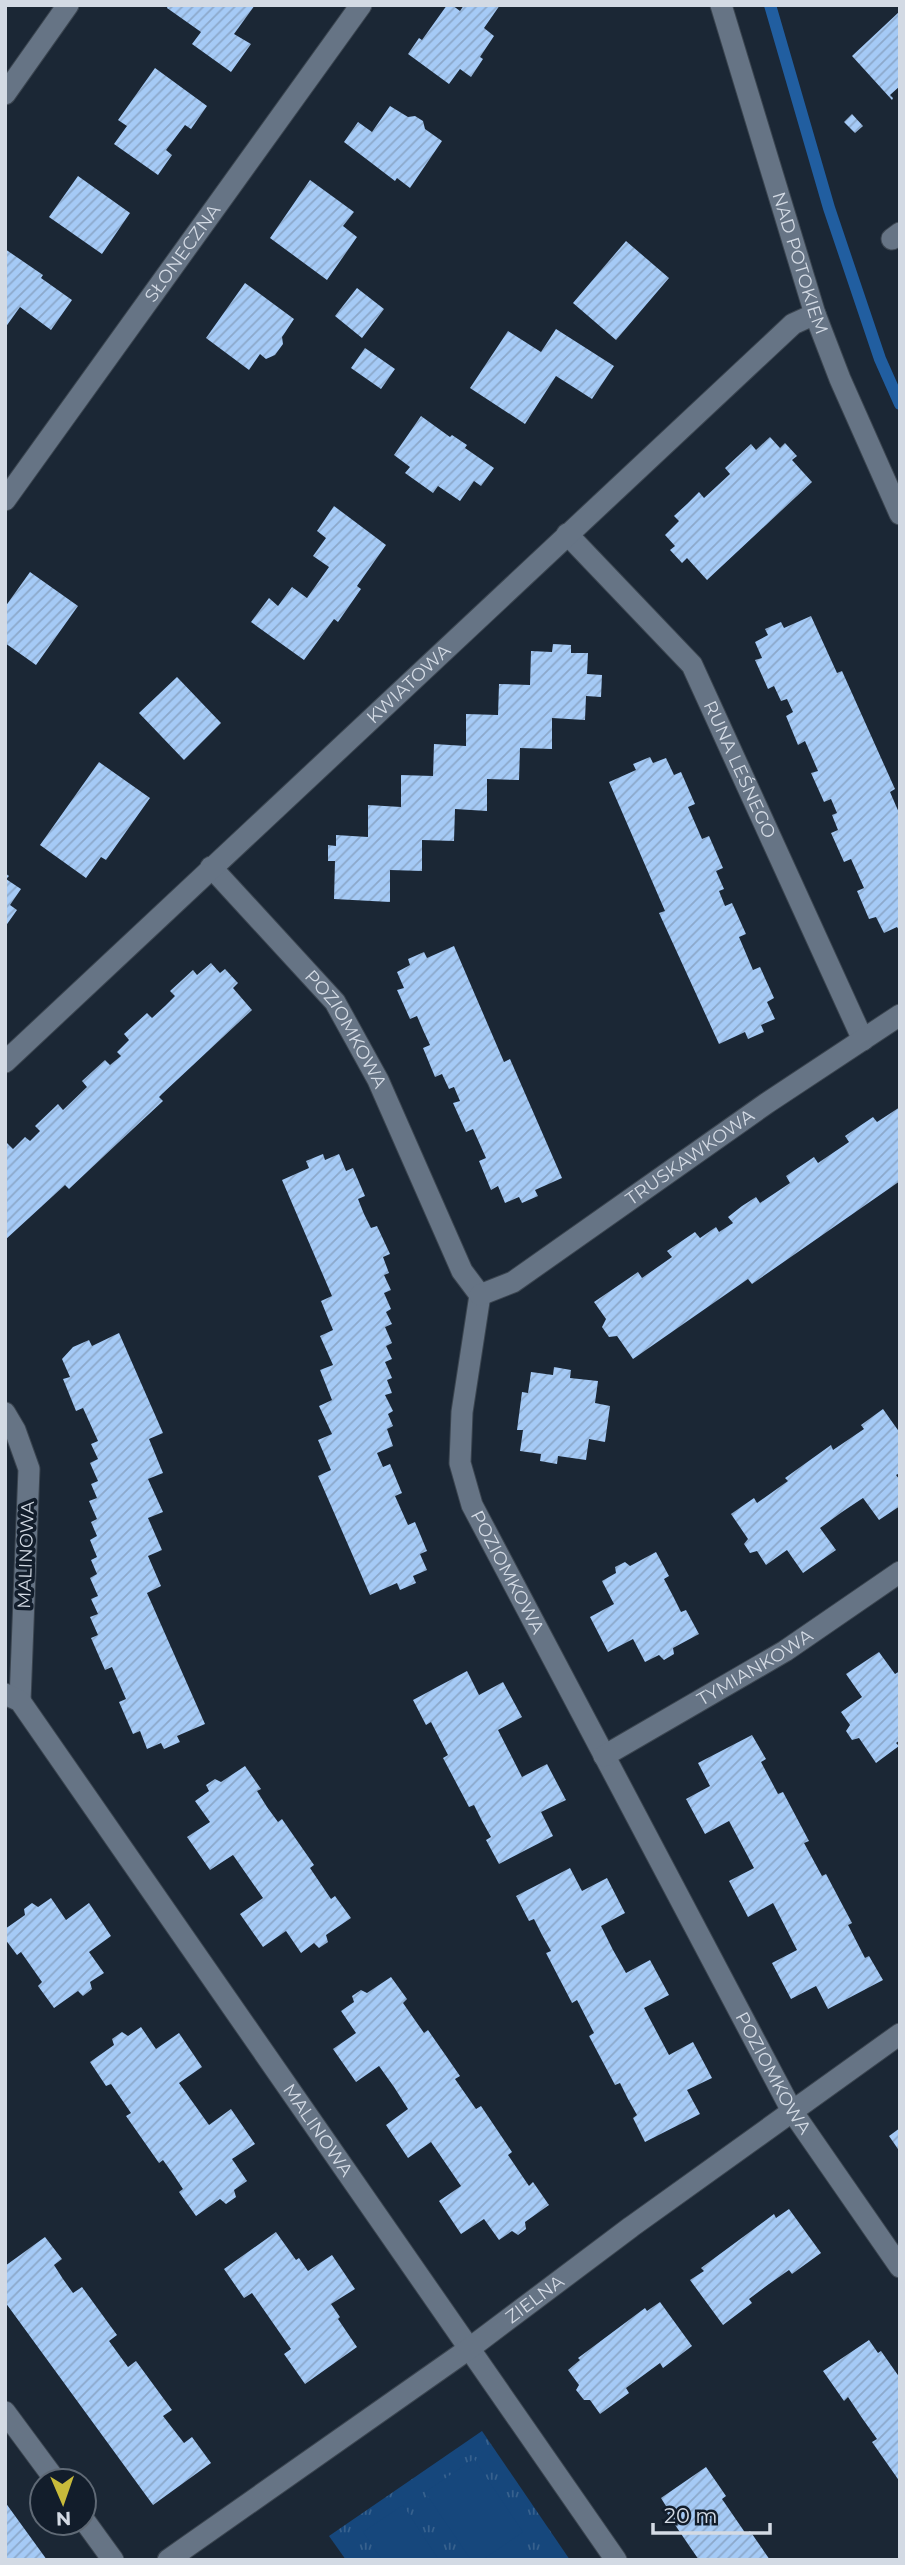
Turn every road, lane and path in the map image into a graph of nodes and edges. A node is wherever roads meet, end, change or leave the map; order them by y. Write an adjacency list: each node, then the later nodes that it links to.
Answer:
1 (68, 5): 4 (street)
2 (361, 5): 6 (street, SŁONECZNA)
3 (721, 5): 5 (street, NAD POTOKIEM)
4 (5, 94)
5 (815, 314): 7 (street, NAD POTOKIEM); 8 (street, KWIATOWA)
6 (5, 500)
7 (900, 514)
8 (568, 534): 9 (street, KWIATOWA); 11 (street, RUNA LEŚNEGO)
9 (211, 867): 12 (street, KWIATOWA); 13 (street, POZIOMKOWA)
10 (900, 1015): 11 (street, TRUSKAWKOWA)
11 (863, 1040): 13 (street, TRUSKAWKOWA)
12 (5, 1062)
13 (480, 1295): 17 (street, POZIOMKOWA)
14 (5, 1413): 16 (street, MALINOWA)
15 (900, 1572): 17 (street, TYMIANKOWA)
16 (13, 1697): 21 (street, MALINOWA)
17 (604, 1756): 19 (street, POZIOMKOWA)
18 (900, 2034): 19 (street, ZIELNA)
19 (792, 2111): 20 (street, POZIOMKOWA); 21 (street, ZIELNA)
20 (900, 2267)
21 (470, 2348): 26 (street, ZIELNA); 27 (street, MALINOWA)
22 (5, 2412): 23 (street)
23 (46, 2467)
24 (96, 2537): 25 (street)
25 (113, 2560)
26 (168, 2560)
27 (616, 2560)

